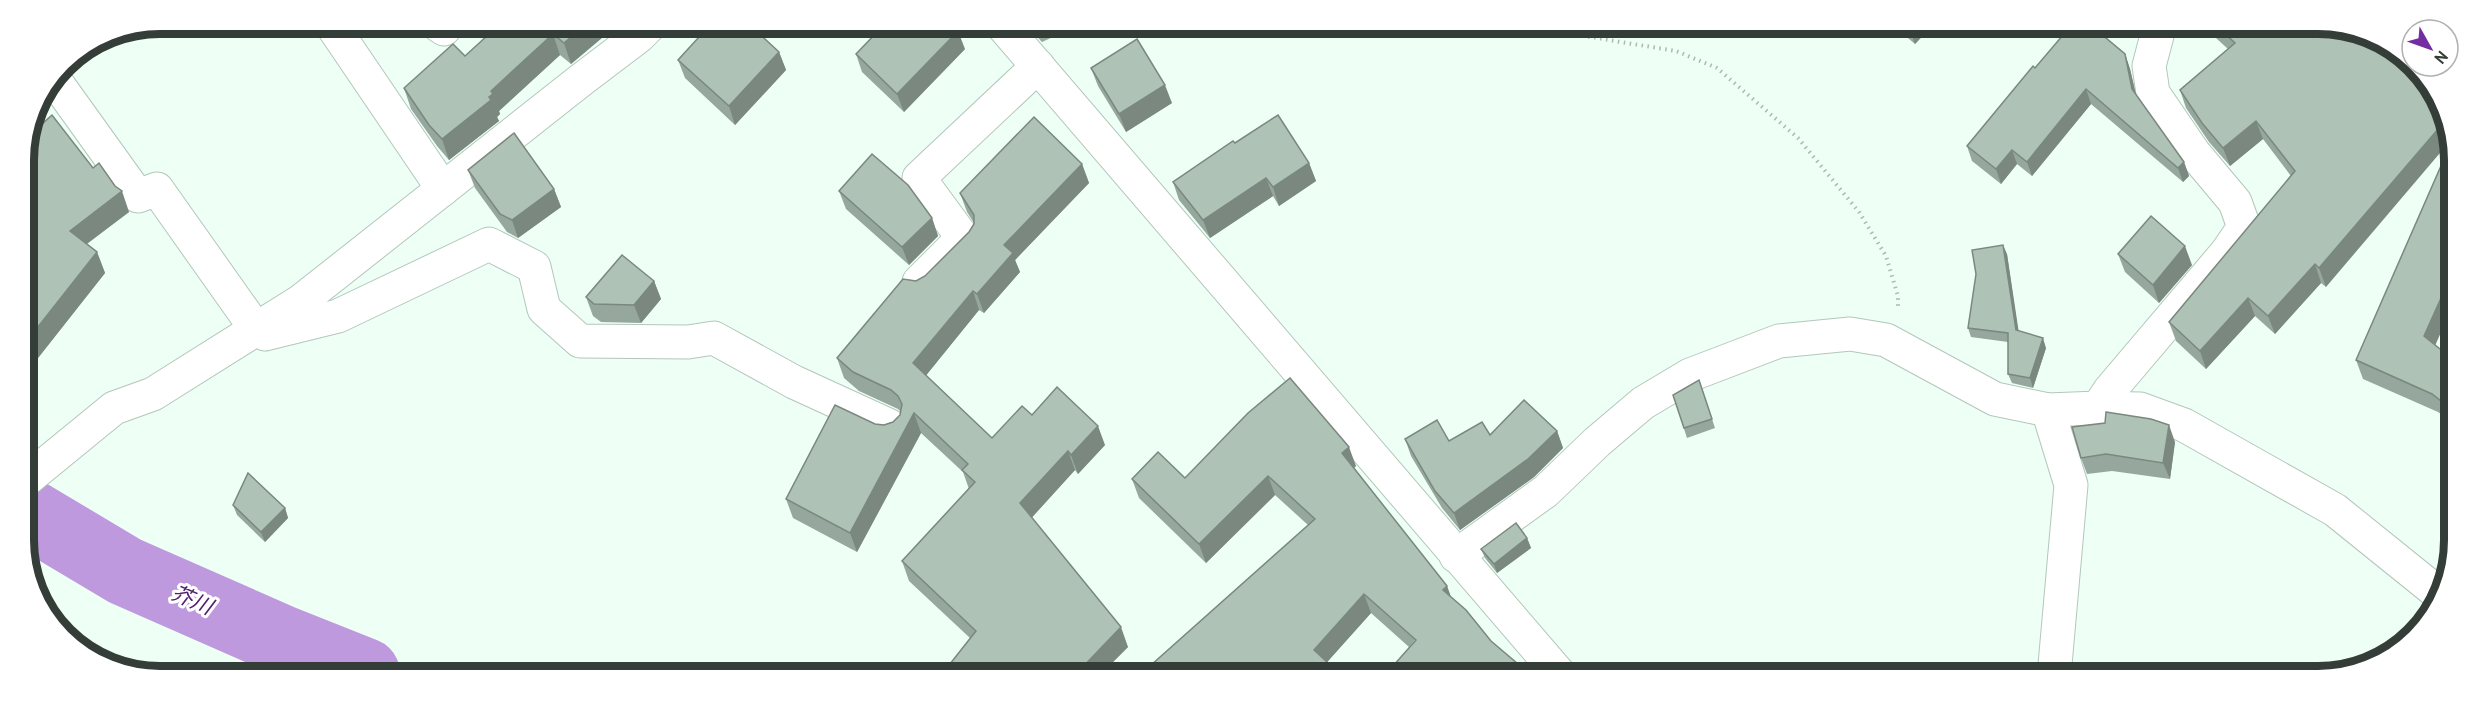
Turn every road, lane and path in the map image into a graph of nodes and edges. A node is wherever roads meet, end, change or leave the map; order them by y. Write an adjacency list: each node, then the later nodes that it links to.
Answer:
1 (1573, 34): 11 (path)
2 (2157, 34): 12 (street)
3 (338, 35): 8 (street)
4 (640, 35): 8 (street)
5 (1011, 35): 6 (street)
6 (1038, 66): 9 (street); 16 (street)
7 (59, 86): 10 (street)
8 (443, 189): 10 (street)
9 (919, 282)
10 (247, 334): 14 (street); 15 (street)
11 (1899, 347): 13 (street); 16 (street)
12 (2098, 408): 13 (street); 17 (street)
13 (2048, 411): 19 (street)
14 (890, 426)
15 (34, 473)
16 (1456, 556): 18 (street)
17 (2433, 589)
18 (1552, 666)
19 (2055, 666)

